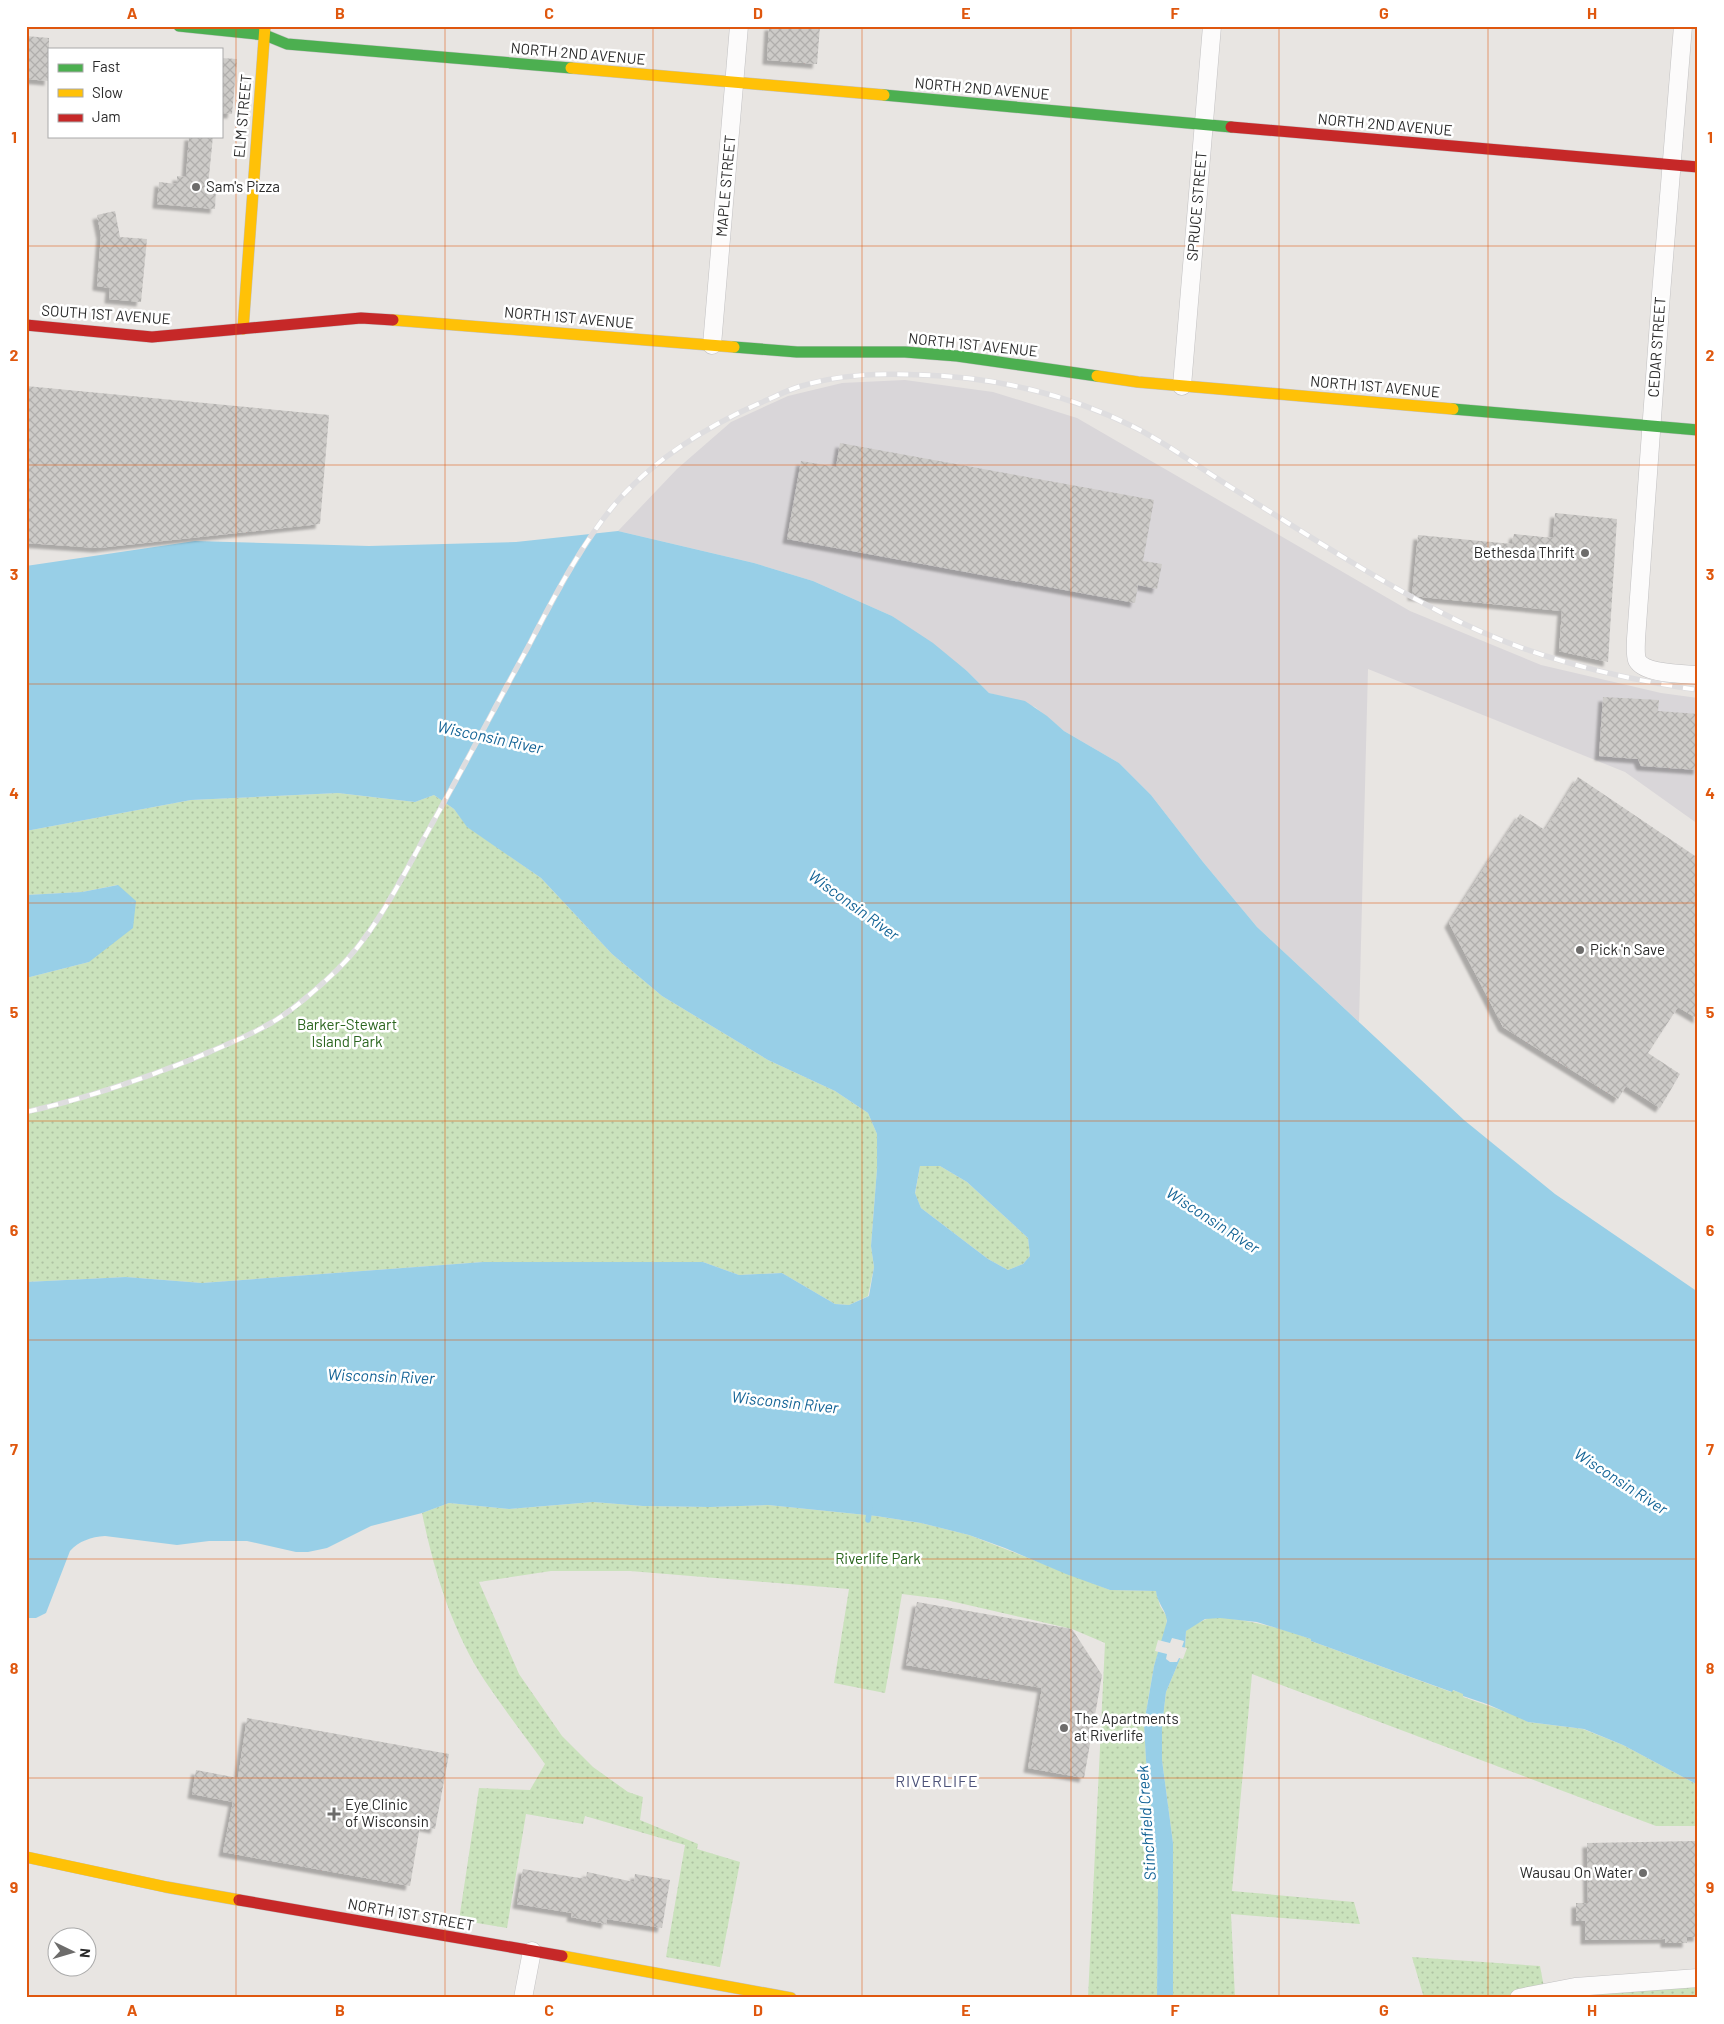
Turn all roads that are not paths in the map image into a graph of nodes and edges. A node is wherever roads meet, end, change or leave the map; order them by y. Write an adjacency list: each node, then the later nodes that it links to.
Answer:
1 (179, 26): 5 (street, NORTH 2ND AVENUE)
2 (739, 26): 6 (street, MAPLE STREET)
3 (1212, 26): 7 (street, SPRUCE STREET)
4 (1683, 26): 8 (street, CEDAR STREET)
5 (265, 30): 6 (street, NORTH 2ND AVENUE); 11 (street, ELM STREET)
6 (734, 82): 7 (street, NORTH 2ND AVENUE); 12 (street, MAPLE STREET)
7 (1203, 125): 8 (street, NORTH 2ND AVENUE); 13 (street, SPRUCE STREET)
8 (1672, 165): 9 (street, NORTH 2ND AVENUE); 14 (street, CEDAR STREET)
9 (1698, 167)
10 (26, 325): 11 (street, SOUTH 1ST AVENUE)
11 (243, 329): 12 (street, NORTH 1ST AVENUE)
12 (712, 345): 13 (street, NORTH 1ST AVENUE)
13 (1182, 386): 14 (street, NORTH 1ST AVENUE)
14 (1651, 426): 15 (street, NORTH 1ST AVENUE); 16 (street, CEDAR STREET)
15 (1698, 430)
16 (1698, 675)
17 (26, 1857): 18 (street, NORTH 1ST STREET)
18 (532, 1951): 20 (street); 21 (street, NORTH 1ST STREET)
19 (1698, 1978): 22 (street)
20 (523, 1998)
21 (791, 1998)
22 (1519, 1998)

